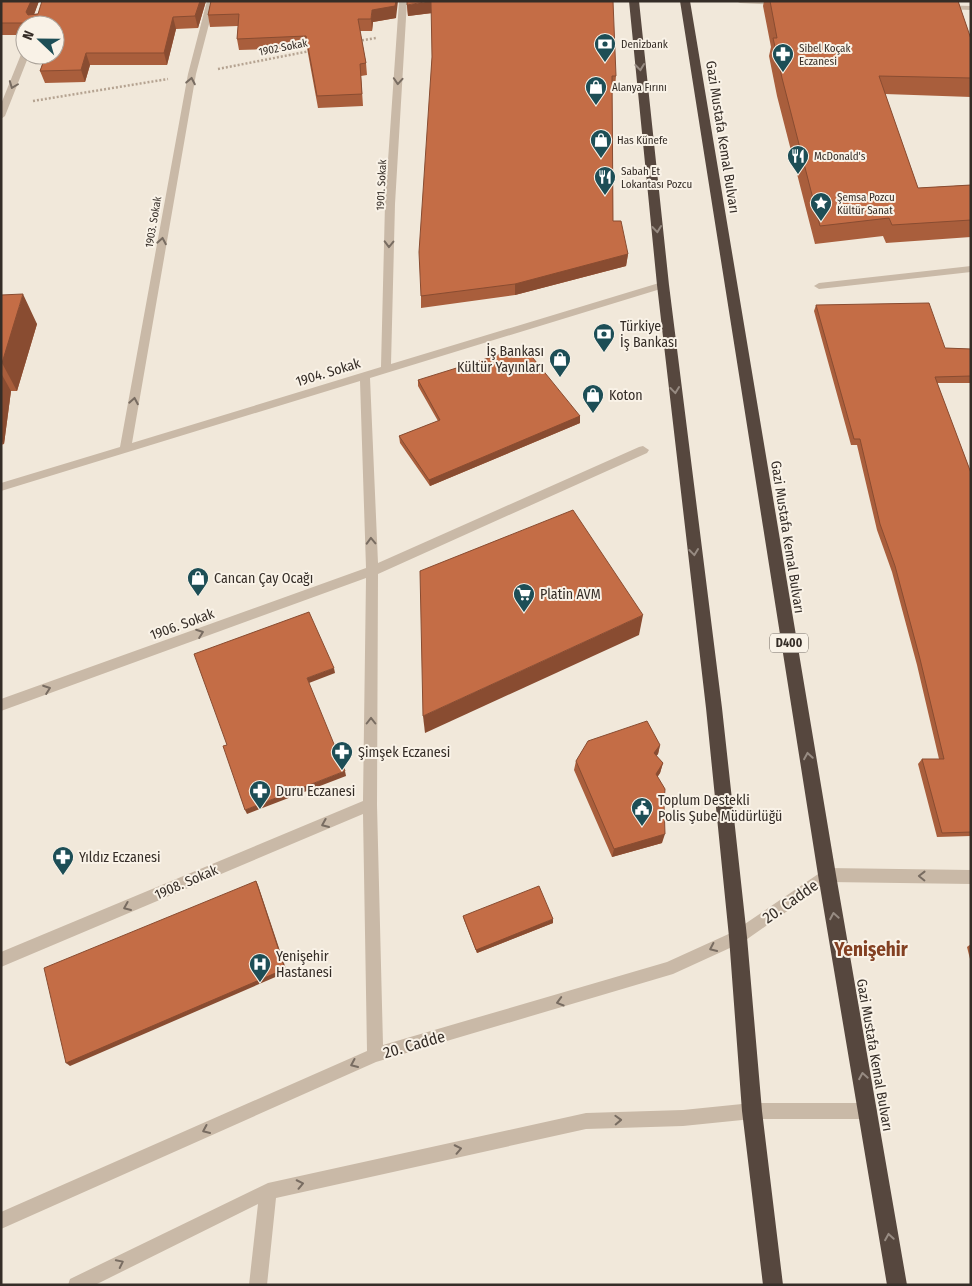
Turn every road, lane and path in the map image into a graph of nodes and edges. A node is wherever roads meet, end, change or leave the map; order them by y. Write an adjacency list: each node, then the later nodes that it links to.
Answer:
1 (211, 1): 13 (street, 1903. Sokak)
2 (403, 1): 9 (street, 1901. Sokak)
3 (634, 1): 17 (highway, one-way to 17)
4 (685, 1): 27 (highway, Gazi Mustafa Kemal Bulvarı / D400, one-way to 4)
5 (740, 1): 6 (street)
6 (788, 3)
7 (932, 7): 8 (street)
8 (971, 8)
9 (402, 33): 10 (path); 19 (street, 1901. Sokak, one-way to 19)
10 (354, 42)
11 (316, 50): 13 (path, 1902 Sokak)
12 (21, 65): 14 (street, one-way to 14)
13 (192, 74): 14 (path, 1902 Sokak); 21 (street, 1903. Sokak, one-way to 13)
14 (4, 106): 15 (street)
15 (1, 116)
16 (971, 269): 18 (street)
17 (663, 285): 19 (street, 1904. Sokak); 29 (highway, one-way to 29)
18 (818, 286)
19 (386, 370): 20 (street, 1904. Sokak)
20 (365, 376): 21 (street, 1904. Sokak); 24 (street, one-way to 20)
21 (125, 449): 23 (street, 1904. Sokak)
22 (643, 450): 24 (street, 1906. Sokak)
23 (1, 487)
24 (372, 571): 25 (street, 1906. Sokak, one-way to 24); 26 (street, one-way to 24)
25 (1, 705)
26 (370, 805): 30 (street, 1908. Sokak, one-way to 30); 31 (street)
27 (827, 875): 28 (street, one-way to 27); 29 (street, 20. Cadde); 33 (highway, Gazi Mustafa Kemal Bulvarı / D400, one-way to 27)
28 (971, 876)
29 (738, 937): 31 (street, 20. Cadde, one-way to 31); 32 (highway)
30 (1, 960)
31 (375, 1055): 35 (street, 20. Cadde, one-way to 35)
32 (752, 1111): 33 (street); 34 (street, one-way to 32); 38 (highway)
33 (869, 1111): 39 (highway, Gazi Mustafa Kemal Bulvarı / D400, one-way to 33)
34 (268, 1191): 36 (street, one-way to 34); 37 (street)
35 (1, 1222)
36 (76, 1285)
37 (258, 1285)
38 (773, 1285)
39 (897, 1285)

